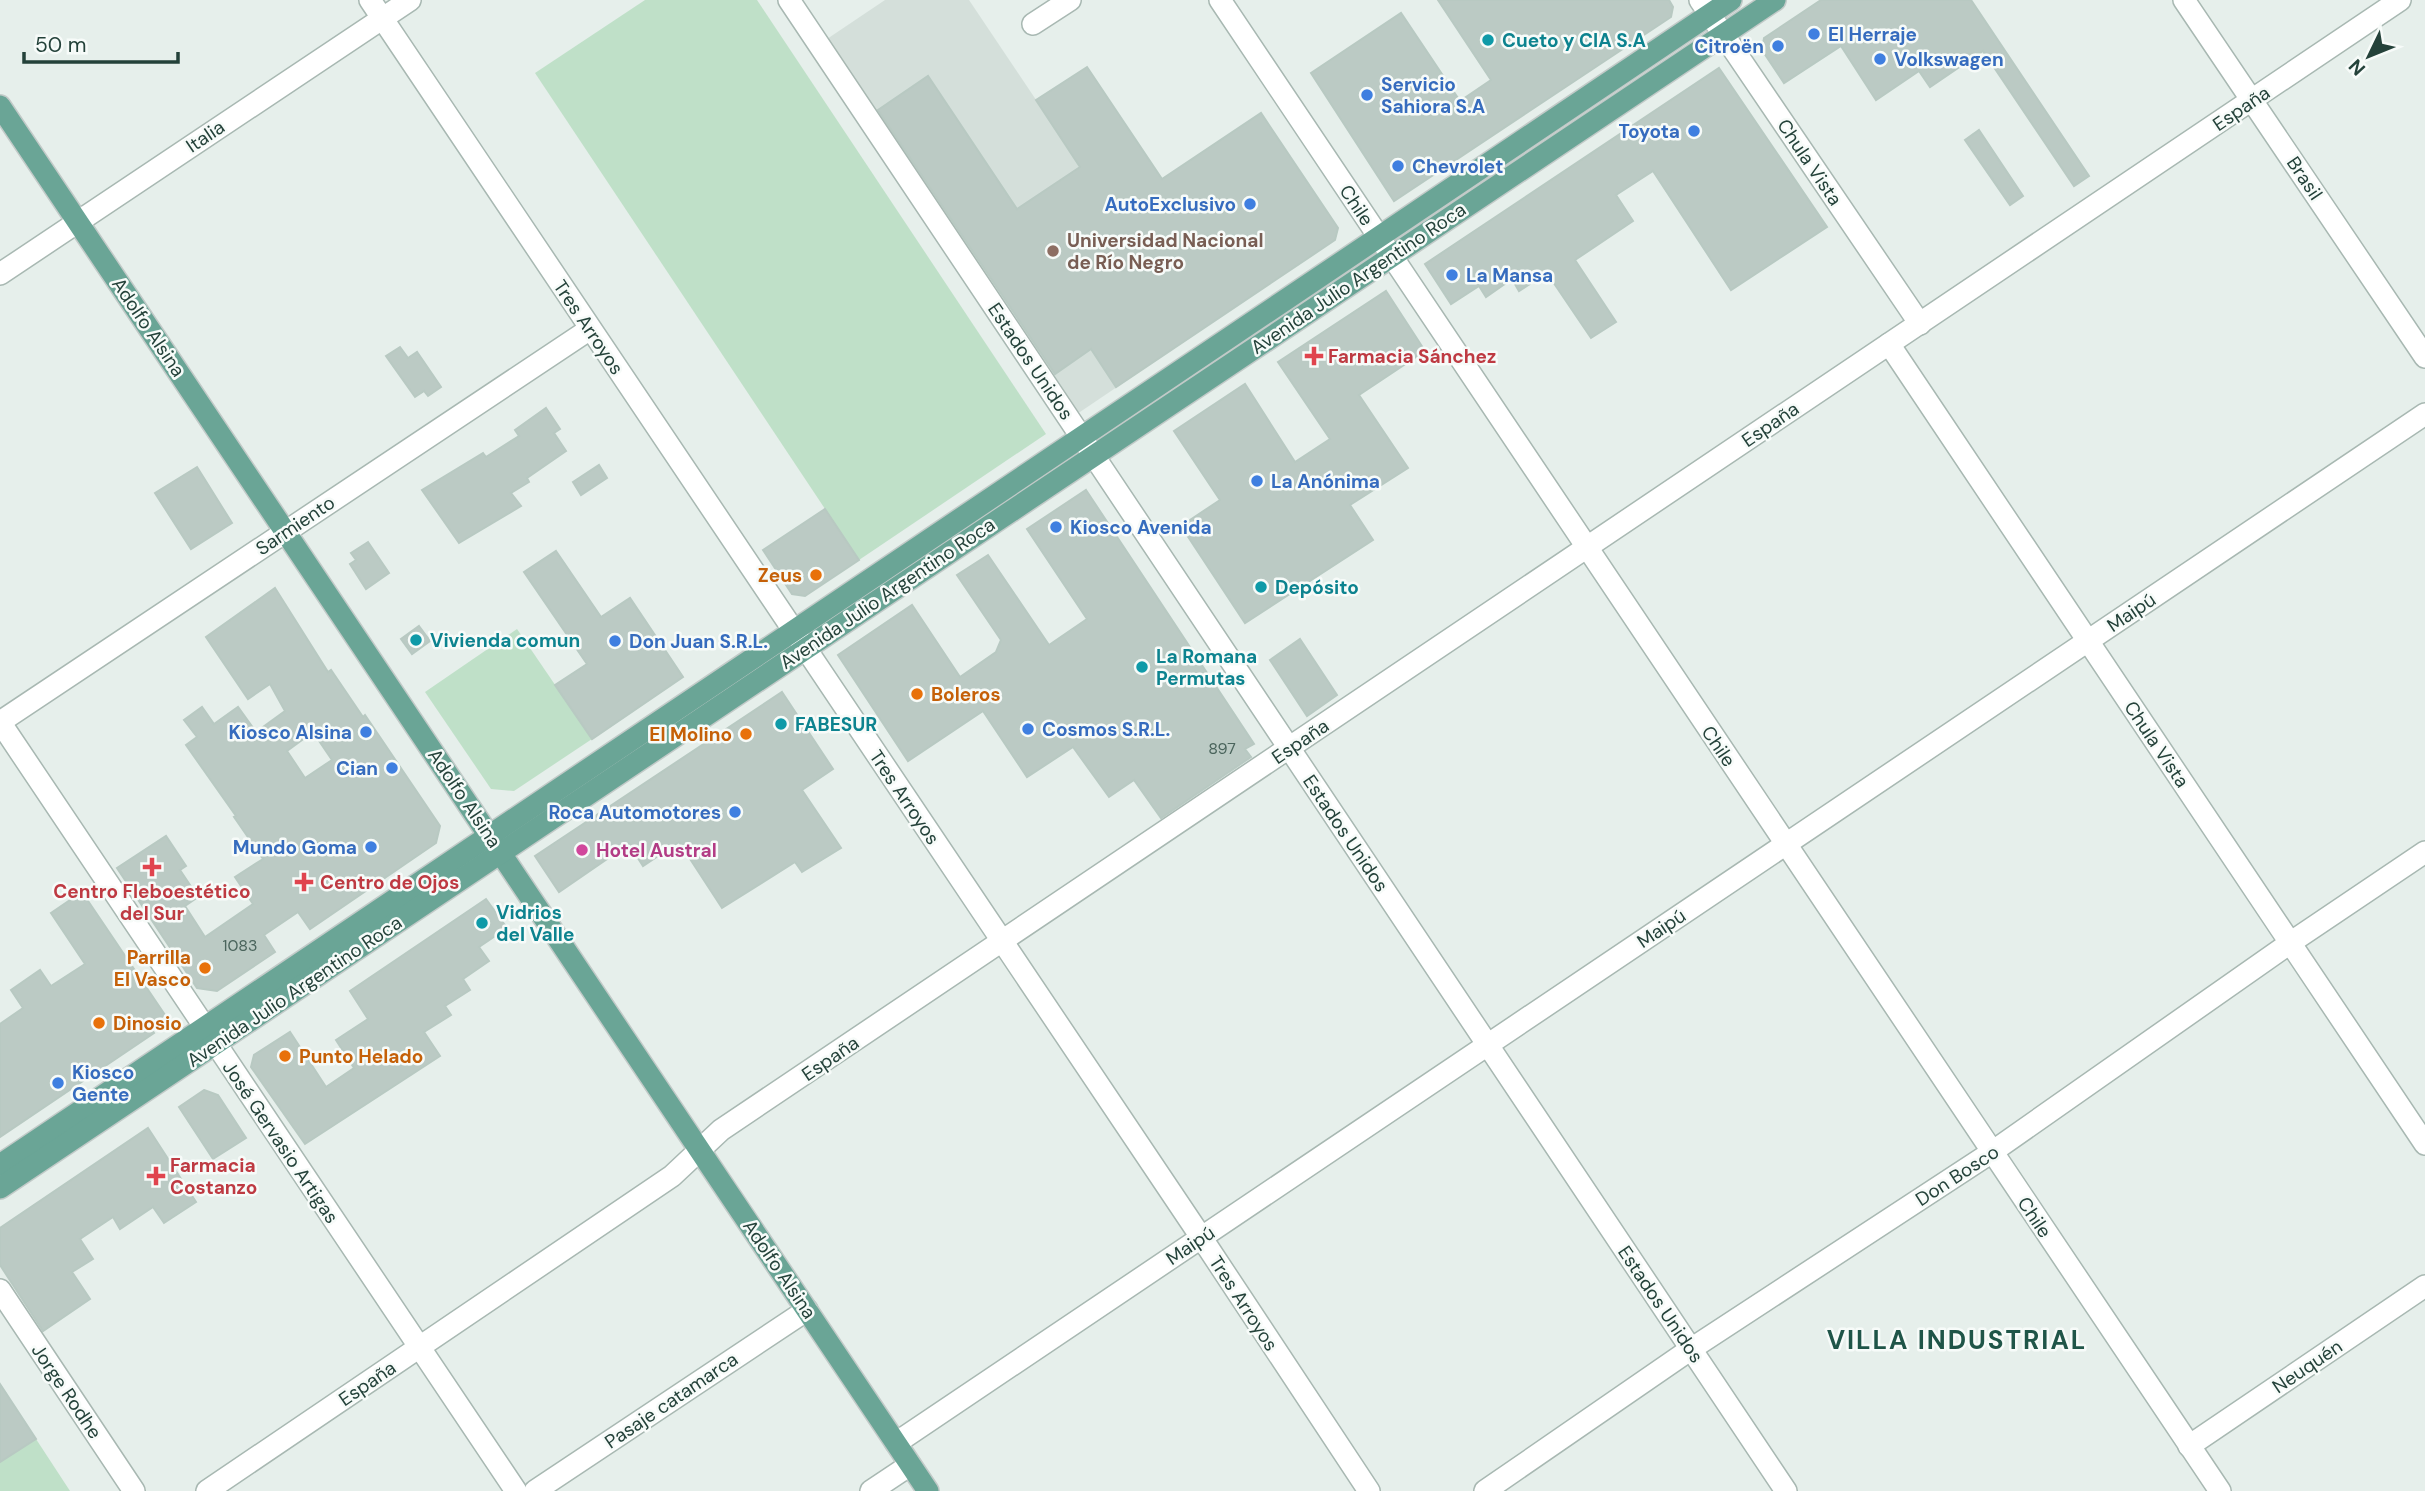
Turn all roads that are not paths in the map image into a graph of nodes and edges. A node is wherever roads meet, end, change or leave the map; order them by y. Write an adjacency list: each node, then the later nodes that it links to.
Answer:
1 (370, 0): 11 (street, Tres Arroyos)
2 (410, 0): 11 (street, Italia)
3 (789, 0): 25 (street, Estados Unidos)
4 (1070, 0): 12 (street)
5 (1220, 0): 17 (street, Chile)
6 (1731, 0): 10 (main road, Avenida Julio Argentino Roca)
7 (1775, 0): 13 (main road, Avenida Julio Argentino Roca)
8 (2184, 0): 14 (street, Brasil)
9 (2400, 0): 14 (street, España)
10 (1705, 7): 13 (street, Chula Vista); 17 (main road, Avenida Julio Argentino Roca)
11 (382, 19): 16 (street, Italia); 21 (street, Tres Arroyos)
12 (1033, 24)
13 (1723, 34): 18 (main road, Avenida Julio Argentino Roca); 20 (street, Chula Vista)
14 (2253, 100): 20 (street, España); 23 (street, Brasil)
15 (0, 106): 16 (main road, Adolfo Alsina)
16 (77, 221): 19 (street, Italia); 27 (main road, Adolfo Alsina)
17 (1378, 237): 18 (street, Chile); 25 (main road, Avenida Julio Argentino Roca)
18 (1391, 256): 26 (main road, Avenida Julio Argentino Roca); 28 (street, Chile)
19 (0, 274)
20 (1920, 324): 22 (street, España)
21 (590, 329): 27 (street, Sarmiento); 29 (street, Tres Arroyos)
22 (1889, 344): 28 (street, España); 30 (street, Chula Vista)
23 (2425, 357)
24 (2425, 414): 30 (street, Maipú)
25 (1082, 437): 26 (street, Estados Unidos); 29 (main road, Avenida Julio Argentino Roca)
26 (1094, 455): 29 (main road, Avenida Julio Argentino Roca); 32 (street, Estados Unidos)
27 (286, 531): 31 (street, Sarmiento); 33 (main road, Adolfo Alsina)
28 (1587, 548): 32 (street, España); 34 (street, Chile)
29 (799, 639): 33 (main road, Avenida Julio Argentino Roca); 36 (street, Tres Arroyos)
30 (2088, 641): 34 (street, Maipú); 37 (street, Chula Vista)
31 (0, 722): 38 (street, José Gervasio Artigas)
32 (1290, 748): 36 (street, España); 39 (street, Estados Unidos)
33 (495, 843): 38 (main road, Avenida Julio Argentino Roca); 41 (main road, Adolfo Alsina)
34 (1785, 844): 39 (street, Maipú); 42 (street, Chile)
35 (2425, 852): 37 (street, Don Bosco)
36 (1002, 942): 41 (street, España); 45 (street, Tres Arroyos)
37 (2290, 943): 40 (street, Chula Vista); 42 (street, Don Bosco)
38 (210, 1035): 43 (main road, Avenida Julio Argentino Roca); 44 (main road, Avenida Julio Argentino Roca); 49 (street, José Gervasio Artigas)
39 (1488, 1045): 45 (street, Maipú); 50 (street, Estados Unidos)
40 (2425, 1144)
41 (700, 1150): 48 (main road, Adolfo Alsina); 49 (street, España)
42 (1992, 1152): 50 (street, Don Bosco); 52 (street, Chile)
43 (0, 1165)
44 (0, 1188)
45 (1201, 1237): 51 (street, Maipú); 60 (street, Tres Arroyos)
46 (2425, 1286): 52 (street, Neuquén)
47 (0, 1290): 54 (street, Jorge Rodhe)
48 (807, 1310): 51 (main road, Adolfo Alsina); 57 (street, Pasaje catamarca)
49 (420, 1348): 55 (street, España); 56 (street, José Gervasio Artigas)
50 (1691, 1349): 61 (street, Don Bosco); 62 (street, Estados Unidos)
51 (896, 1443): 53 (main road, Adolfo Alsina)
52 (2189, 1446): 63 (street, Chile)
53 (910, 1465): 58 (street); 59 (main road, Adolfo Alsina)
54 (134, 1491)
55 (207, 1491)
56 (516, 1491)
57 (535, 1491)
58 (871, 1491)
59 (928, 1491)
60 (1369, 1491)
61 (1485, 1491)
62 (1786, 1491)
63 (2220, 1491)

